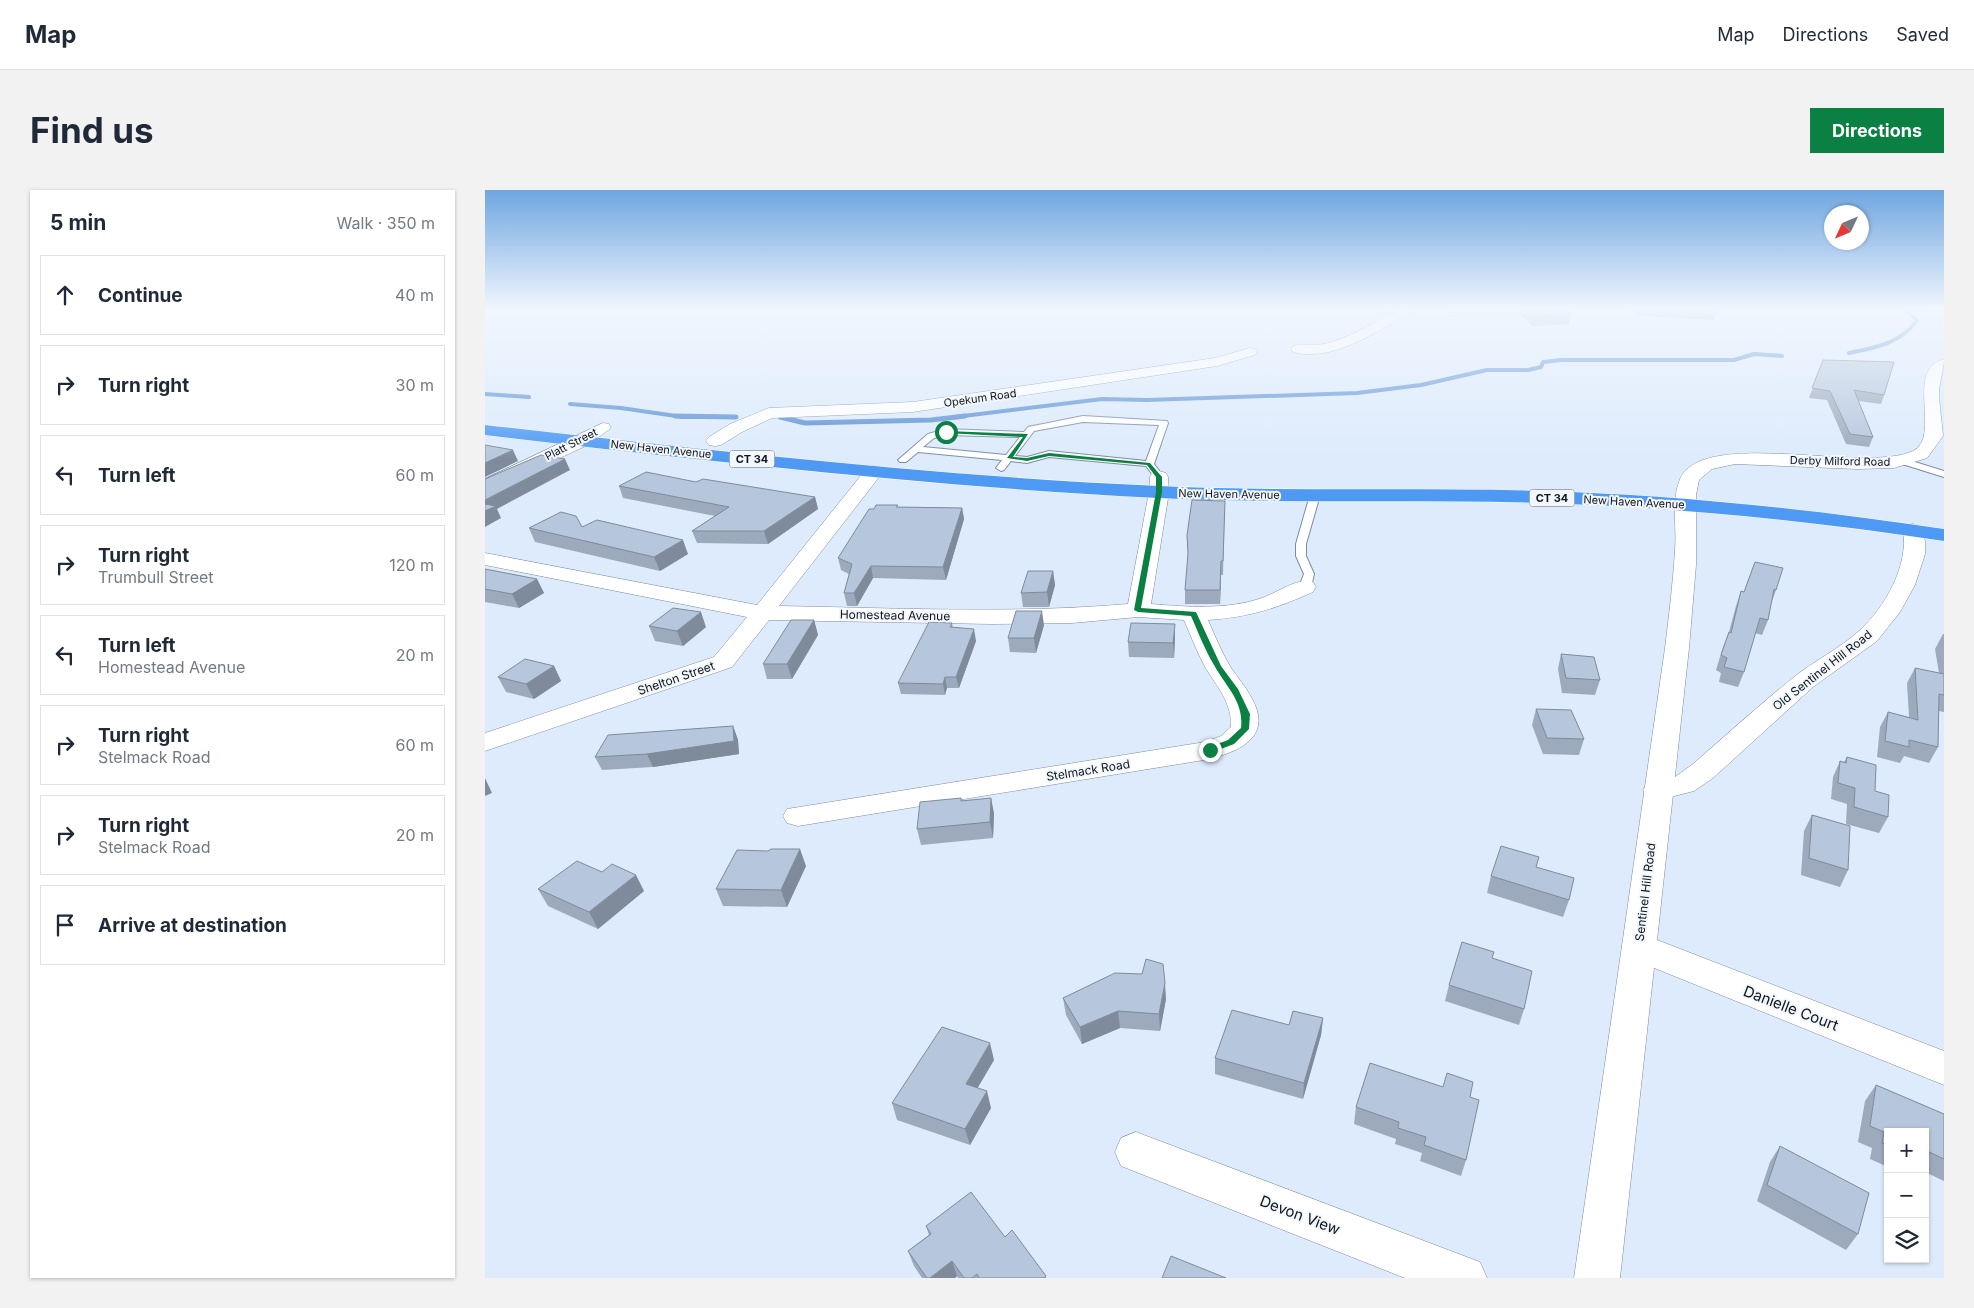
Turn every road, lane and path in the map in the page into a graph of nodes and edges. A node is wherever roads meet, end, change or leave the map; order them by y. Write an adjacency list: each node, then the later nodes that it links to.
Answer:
1 (1228, 359): 8 (street, Opekum Road)
2 (1944, 363): 10 (street, Derby Milford Road)
3 (485, 416): 4 (highway, New Haven Avenue / CT 34)
4 (603, 428): 7 (street, Platt Street); 8 (highway, New Haven Avenue / CT 34)
5 (485, 430): 7 (highway, New Haven Avenue / CT 34)
6 (1027, 435): 9 (lane); 11 (lane); 14 (lane)
7 (582, 441): 12 (highway, New Haven Avenue / CT 34); 15 (street, Platt Street)
8 (715, 441): 9 (highway, New Haven Avenue / CT 34)
9 (909, 454): 11 (highway, New Haven Avenue / CT 34)
10 (1902, 461): 13 (lane); 17 (street, Derby Milford Road)
11 (1005, 463): 14 (highway, New Haven Avenue / CT 34)
12 (874, 472): 14 (highway, New Haven Avenue / CT 34); 24 (street, Shelton Street)
13 (1944, 474)
14 (1155, 478): 16 (highway, New Haven Avenue / CT 34); 17 (highway, New Haven Avenue / CT 34); 23 (street)
15 (485, 486)
16 (1315, 495): 17 (highway, New Haven Avenue / CT 34); 22 (lane)
17 (1686, 497): 18 (highway, New Haven Avenue / CT 34); 19 (highway, New Haven Avenue / CT 34); 27 (street, Sentinel Hill Road)
18 (1944, 520)
19 (1913, 530): 20 (highway, New Haven Avenue / CT 34); 27 (street, Old Sentinel Hill Road)
20 (1944, 535)
21 (485, 559): 24 (street, Homestead Avenue)
22 (1305, 587): 25 (street, Homestead Avenue)
23 (1138, 610): 24 (street, Homestead Avenue); 25 (street, Homestead Avenue)
24 (764, 613): 26 (street, Shelton Street)
25 (1193, 614): 28 (street, Stelmack Road)
26 (485, 742)
27 (1658, 790): 29 (street, Sentinel Hill Road)
28 (798, 816)
29 (1639, 947): 30 (street, Danielle Court); 33 (street, Sentinel Hill Road)
30 (1944, 1068)
31 (1136, 1152): 32 (street, Devon View)
32 (1464, 1278)
33 (1597, 1278)

